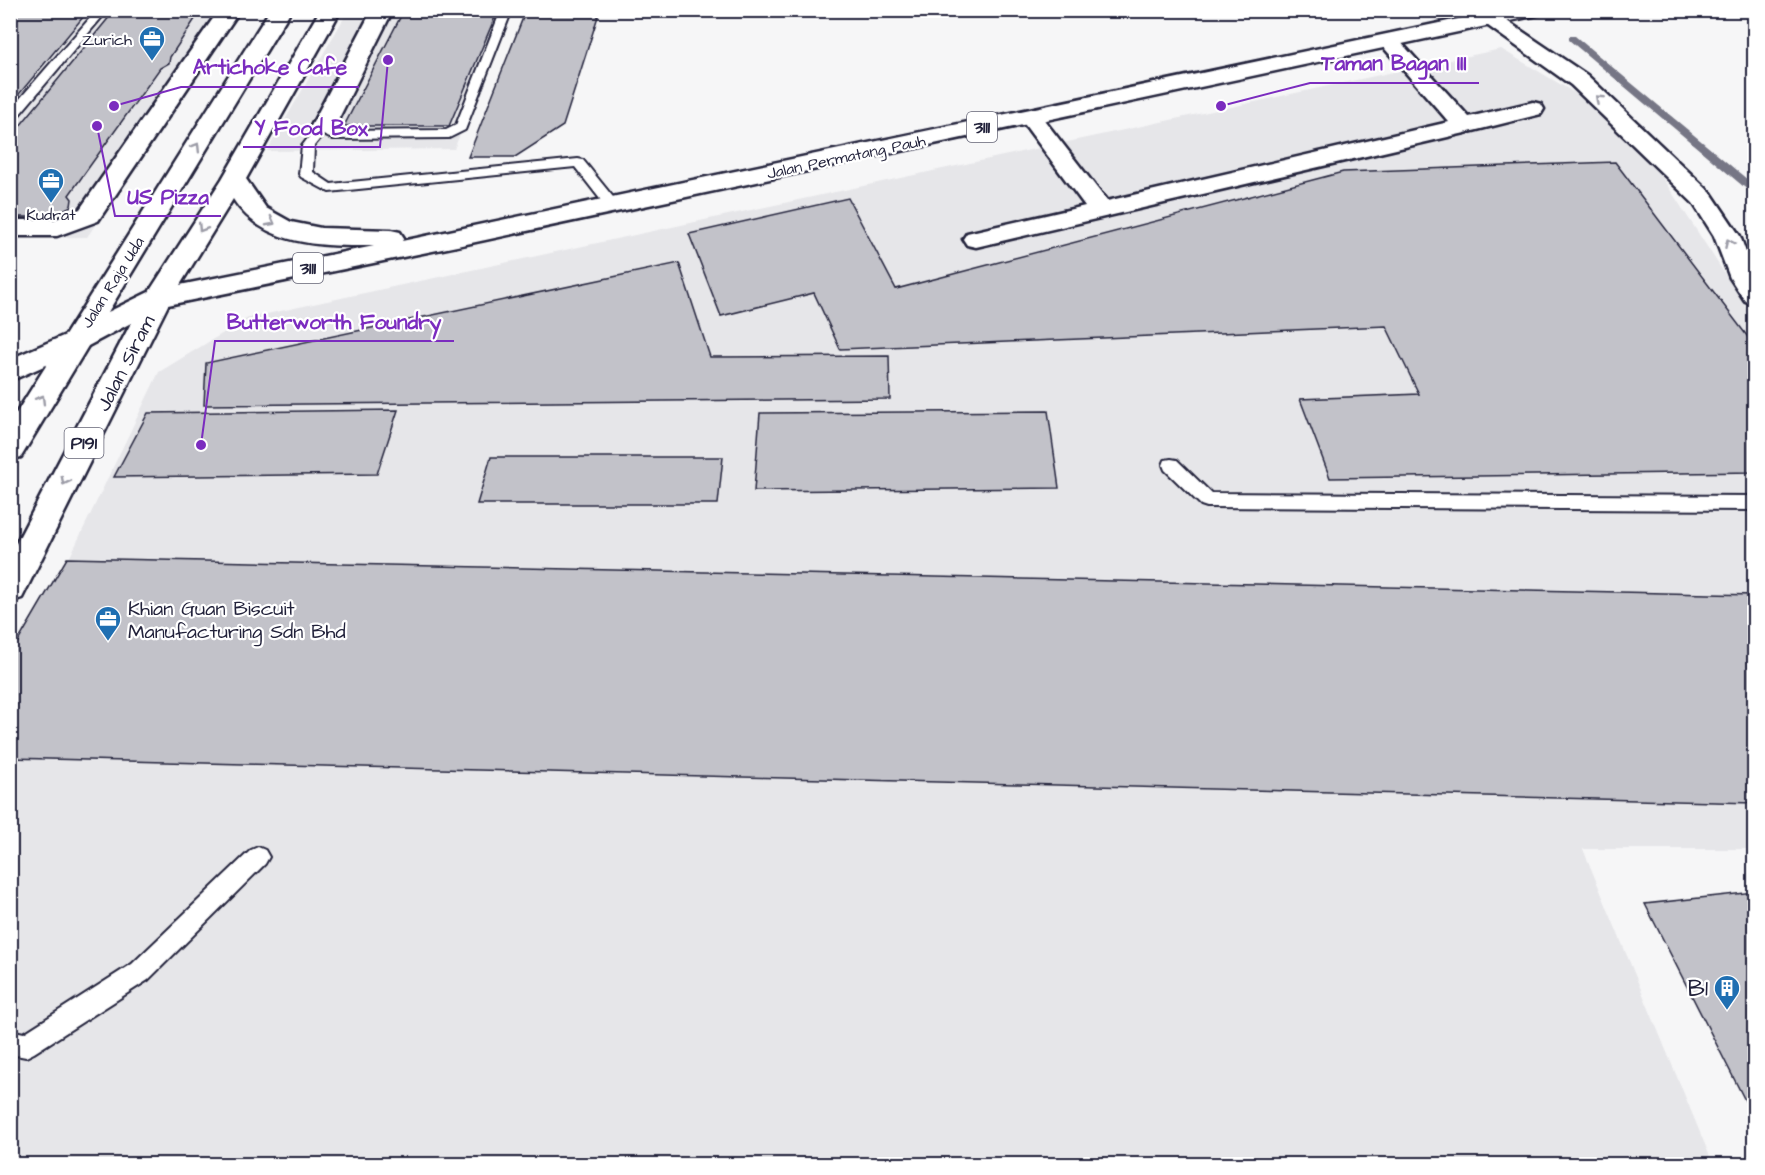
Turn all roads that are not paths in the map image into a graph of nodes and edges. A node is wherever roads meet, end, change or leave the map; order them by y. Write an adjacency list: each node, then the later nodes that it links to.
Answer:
1 (103, 10): 12 (lane)
2 (230, 10): 18 (main road)
3 (281, 10): 23 (main road, Jalan Raja Uda, one-way to 3)
4 (331, 10): 15 (main road)
5 (383, 10): 14 (main road)
6 (507, 10): 14 (lane)
7 (1533, 10): 8 (main road, Jalan Permatang Pauh / 3111)
8 (1499, 18): 9 (main road, Jalan Permatang Pauh / 3111); 21 (main road, one-way to 8)
9 (1389, 41): 11 (main road, Jalan Permatang Pauh / 3111); 13 (main road)
10 (1533, 109): 13 (main road)
11 (1030, 117): 16 (main road, Jalan Permatang Pauh / 3111); 17 (main road)
12 (10, 118)
13 (1465, 126): 17 (main road)
14 (322, 128): 16 (lane)
15 (234, 179): 19 (main road, one-way to 19); 22 (main road, one-way to 22)
16 (612, 205): 19 (main road, Jalan Permatang Pauh / 3111)
17 (1101, 210): 20 (main road)
18 (10, 228)
19 (457, 238): 22 (main road, Jalan Permatang Pauh / 3111)
20 (976, 239)
21 (1755, 295)
22 (158, 298): 23 (main road, 3111); 28 (main road, Jalan Siram / P191, one-way to 28)
23 (77, 340): 24 (main road); 25 (main road, one-way to 23)
24 (10, 371)
25 (10, 449)
26 (1171, 465): 27 (lane)
27 (1755, 503)
28 (10, 588)
29 (258, 857): 30 (lane)
30 (10, 1042)

